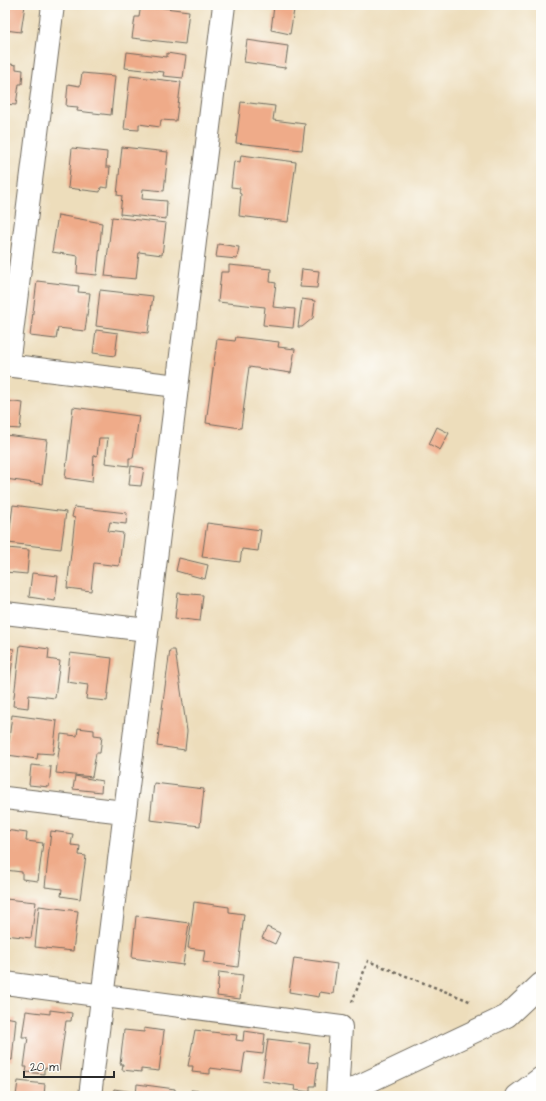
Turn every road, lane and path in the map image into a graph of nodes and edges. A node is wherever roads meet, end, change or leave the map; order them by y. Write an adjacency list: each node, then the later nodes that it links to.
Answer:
1 (53, 5): 3 (main road)
2 (224, 5): 4 (main road)
3 (7, 365): 4 (main road)
4 (177, 386): 6 (main road)
5 (5, 613): 6 (main road)
6 (147, 630): 8 (main road)
7 (5, 798): 8 (main road)
8 (124, 812): 11 (main road)
9 (5, 983): 11 (main road)
10 (541, 984): 12 (main road)
11 (102, 995): 13 (main road); 15 (main road)
12 (507, 1016): 13 (path); 16 (main road)
13 (342, 1027): 16 (main road)
14 (541, 1078): 17 (main road)
15 (90, 1096)
16 (337, 1096)
17 (517, 1096)

